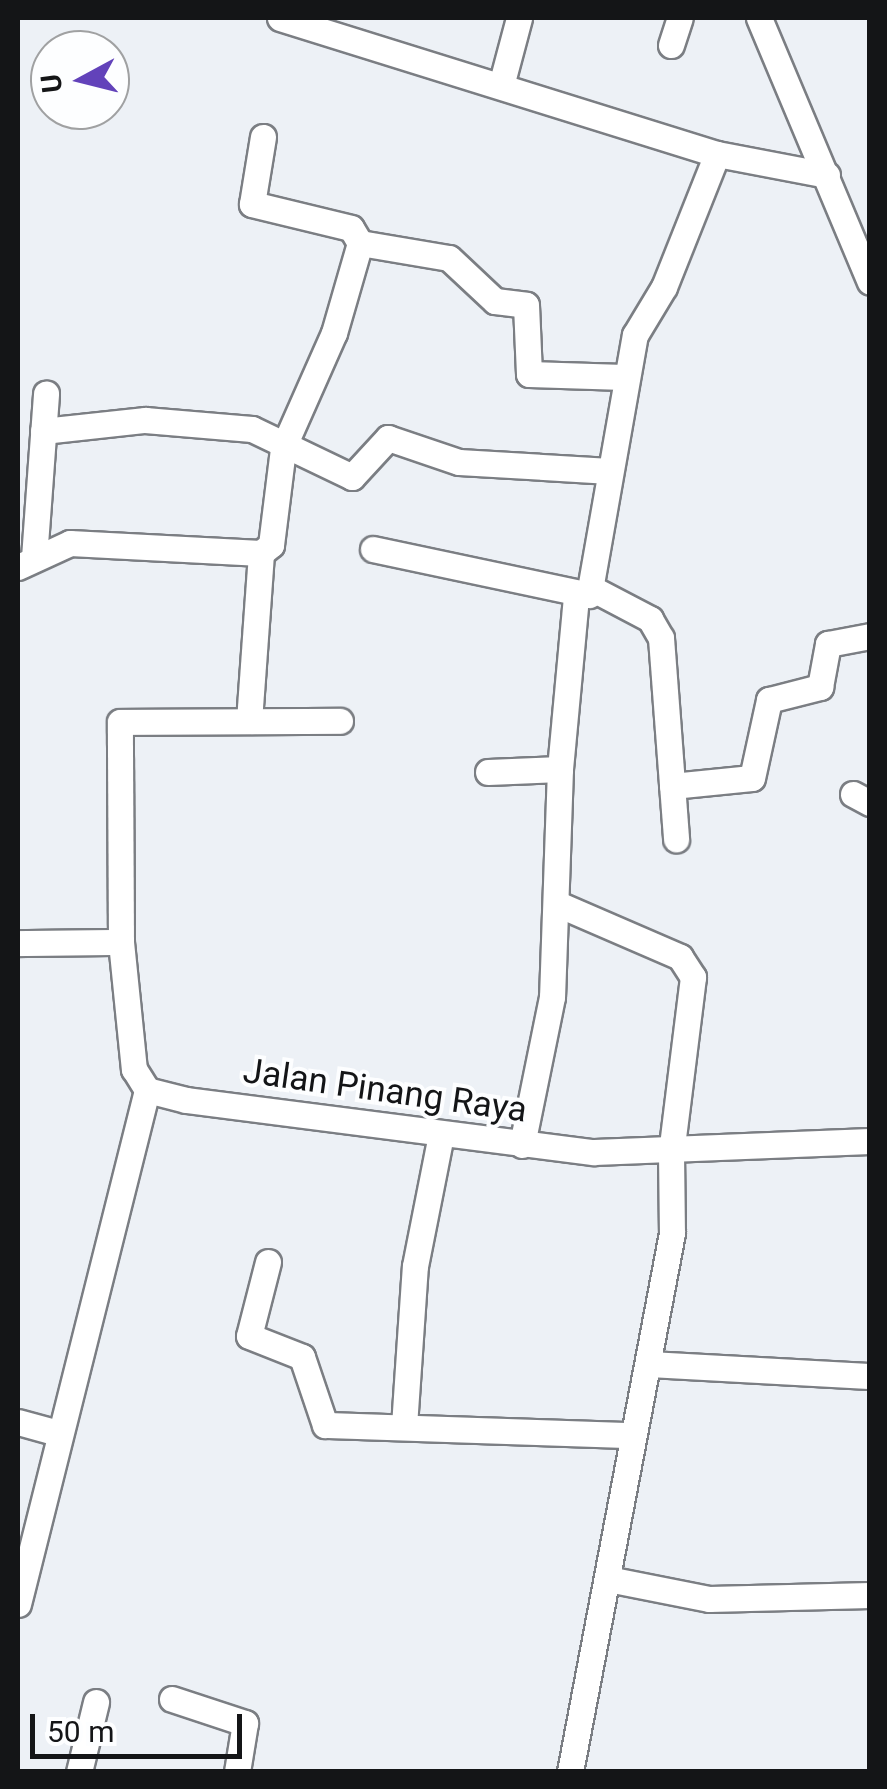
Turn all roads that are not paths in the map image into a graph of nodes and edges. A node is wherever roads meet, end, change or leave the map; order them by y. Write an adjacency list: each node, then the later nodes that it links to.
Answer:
1 (280, 18): 5 (street)
2 (519, 18): 7 (street)
3 (680, 18): 6 (street)
4 (759, 18): 10 (street)
5 (354, 28): 7 (street)
6 (671, 45)
7 (502, 82): 9 (street)
8 (263, 137): 11 (street)
9 (717, 154): 10 (street); 13 (street)
10 (827, 175): 12 (street)
11 (360, 243): 13 (street); 16 (street)
12 (870, 282)
13 (624, 377): 17 (street)
14 (46, 393): 15 (street)
15 (43, 431): 16 (street); 20 (street)
16 (283, 448): 17 (street); 19 (street)
17 (610, 470): 21 (street)
18 (373, 549): 21 (street)
19 (261, 554): 20 (street); 23 (street)
20 (26, 562)
21 (584, 591): 25 (street); 27 (street)
22 (870, 636): 27 (street)
23 (250, 721): 24 (street); 31 (street)
24 (340, 721)
25 (560, 769): 26 (street); 29 (street)
26 (488, 772)
27 (672, 786): 28 (street)
28 (676, 839)
29 (560, 906): 35 (street); 36 (street)
30 (18, 942): 31 (street)
31 (120, 942): 32 (street)
32 (147, 1090): 33 (street, Jalan Pinang Raya); 42 (street)
33 (441, 1135): 35 (street, Jalan Pinang Raya); 41 (street)
34 (870, 1140): 36 (street, Jalan Pinang Raya)
35 (522, 1145): 36 (street, Jalan Pinang Raya)
36 (671, 1153): 38 (street)
37 (268, 1262): 41 (street)
38 (648, 1364): 39 (street); 43 (street)
39 (870, 1376)
40 (18, 1422): 42 (street)
41 (404, 1426): 43 (street)
42 (58, 1432): 46 (street)
43 (628, 1435): 44 (street)
44 (608, 1579): 45 (street); 51 (street)
45 (870, 1595)
46 (18, 1604)
47 (172, 1699): 50 (street)
48 (96, 1702): 49 (street)
49 (79, 1772)
50 (237, 1772)
51 (570, 1772)

